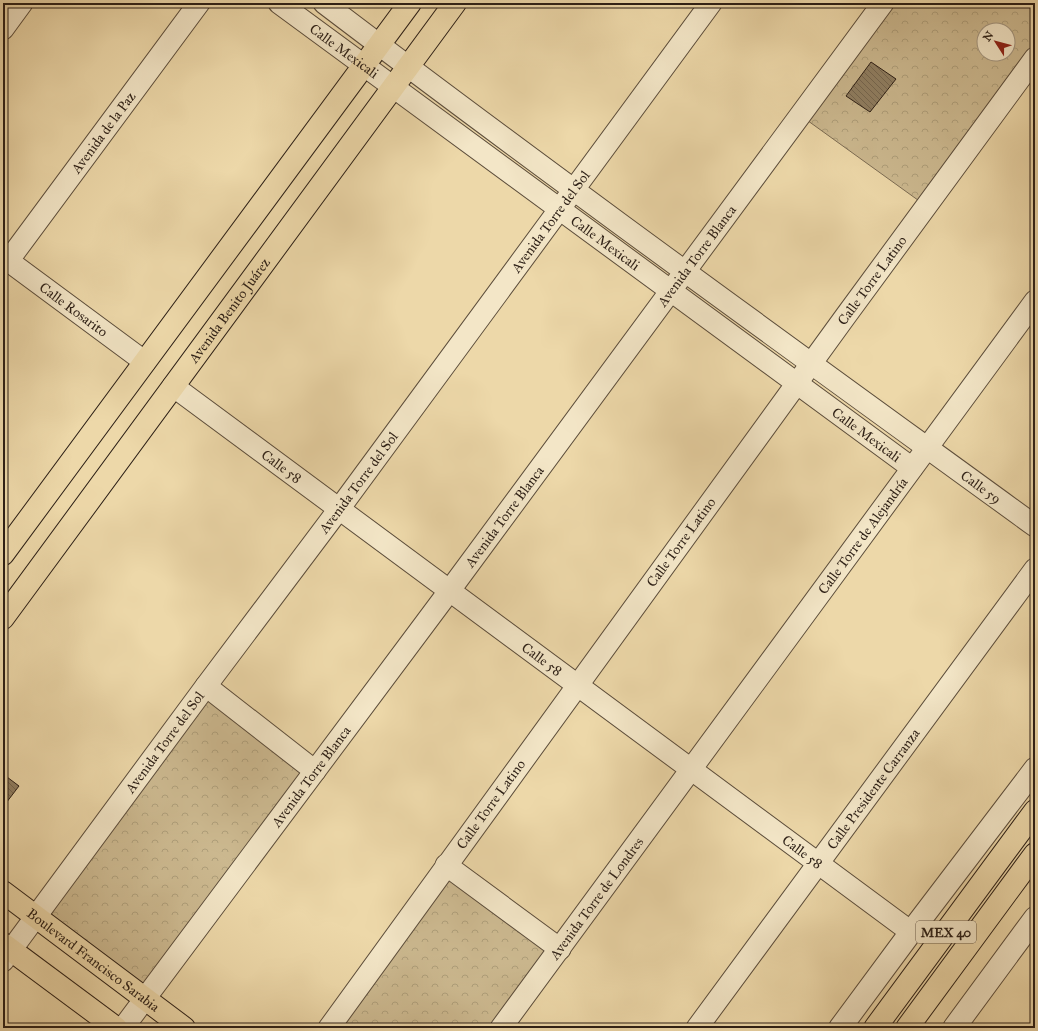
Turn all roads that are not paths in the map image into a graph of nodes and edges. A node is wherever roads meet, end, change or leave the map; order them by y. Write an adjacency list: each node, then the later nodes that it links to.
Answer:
1 (22, 3): 9 (street)
2 (199, 3): 17 (street, Avenida de la Paz)
3 (279, 3): 12 (street, Calle Mexicali)
4 (324, 3): 10 (street, Calle Mexicali)
5 (410, 3): 10 (main road)
6 (455, 3): 13 (main road, Avenida Benito Juárez)
7 (711, 3): 15 (street, Avenida Torre del Sol)
8 (883, 3): 18 (street, Avenida Torre Blanca)
9 (3, 28)
10 (379, 45): 12 (main road); 13 (street, Calle Mexicali)
11 (1035, 58): 22 (street, Calle Torre Latino)
12 (364, 65): 14 (street, Calle Mexicali); 21 (main road)
13 (408, 67): 14 (main road, Avenida Benito Juárez); 15 (street, Calle Mexicali)
14 (394, 87): 16 (street, Calle Mexicali); 24 (main road, Avenida Benito Juárez)
15 (573, 189): 16 (street, Avenida Torre del Sol); 18 (street, Calle Mexicali)
16 (559, 209): 19 (street, Calle Mexicali); 27 (street, Avenida Torre del Sol)
17 (5, 259): 21 (street, Calle Rosarito)
18 (685, 270): 19 (street, Avenida Torre Blanca); 22 (street, Calle Mexicali)
19 (670, 290): 23 (street, Calle Mexicali); 31 (street, Avenida Torre Blanca)
20 (1035, 301): 25 (street, Calle Torre de Alejandría)
21 (145, 362): 29 (main road)
22 (811, 362): 23 (street, Calle Torre Latino); 25 (street, Calle Mexicali)
23 (796, 383): 26 (street, Calle Mexicali); 33 (street, Calle Torre Latino)
24 (174, 386): 27 (street, Calle 58); 32 (main road, Avenida Benito Juárez)
25 (927, 447): 26 (street, Calle Torre de Alejandría); 28 (street, Calle 59)
26 (912, 468): 36 (street, Calle Torre de Alejandría)
27 (340, 508): 31 (street, Calle 58); 34 (street, Avenida Torre del Sol)
28 (1035, 526)
29 (3, 554)
30 (1035, 569): 40 (street, Calle Presidente Carranza)
31 (450, 590): 33 (street, Calle 58); 37 (street, Avenida Torre Blanca)
32 (3, 618)
33 (576, 684): 36 (street, Calle 58); 41 (street, Calle Torre Latino)
34 (206, 686): 37 (street); 43 (street, Avenida Torre del Sol)
35 (1035, 769): 45 (street)
36 (692, 770): 40 (street, Calle 58); 46 (street, Avenida Torre de Londres)
37 (315, 771): 48 (street, Avenida Torre Blanca)
38 (1035, 811): 56 (main road, MEX 40)
39 (1035, 854): 57 (main road, MEX 40)
40 (818, 863): 45 (street, Calle 58); 54 (street, Calle Presidente Carranza)
41 (446, 865): 46 (street); 52 (street, Calle Torre Latino)
42 (3, 892): 43 (main road, Boulevard Francisco Sarabia)
43 (36, 917): 47 (street, Avenida Torre del Sol); 48 (main road, Boulevard Francisco Sarabia)
44 (1035, 918): 58 (street)
45 (911, 932): 55 (street)
46 (560, 949): 53 (street, Avenida Torre de Londres)
47 (6, 952): 49 (main road)
48 (145, 999): 50 (street, Avenida Torre Blanca); 51 (main road, Boulevard Francisco Sarabia)
49 (116, 1028)
50 (123, 1028)
51 (184, 1028)
52 (329, 1028)
53 (501, 1028)
54 (697, 1028)
55 (840, 1028)
56 (875, 1028)
57 (907, 1028)
58 (954, 1028)

